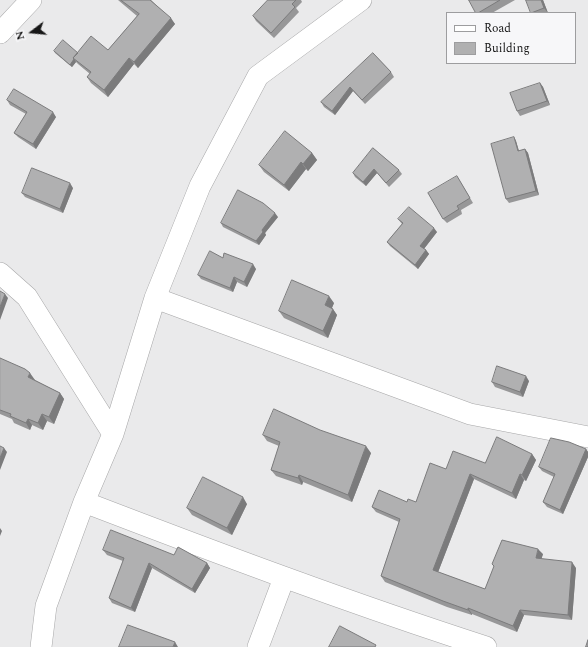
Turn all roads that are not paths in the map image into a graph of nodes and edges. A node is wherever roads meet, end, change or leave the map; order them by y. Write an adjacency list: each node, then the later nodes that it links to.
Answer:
1 (31, 0): 3 (street)
2 (361, 0): 5 (street)
3 (0, 33)
4 (0, 273): 6 (street)
5 (155, 298): 6 (street); 7 (street)
6 (113, 434): 8 (street)
7 (588, 437)
8 (84, 502): 9 (street); 10 (street)
9 (284, 578): 11 (street); 12 (street)
10 (41, 647)
11 (258, 647)
12 (486, 647)

